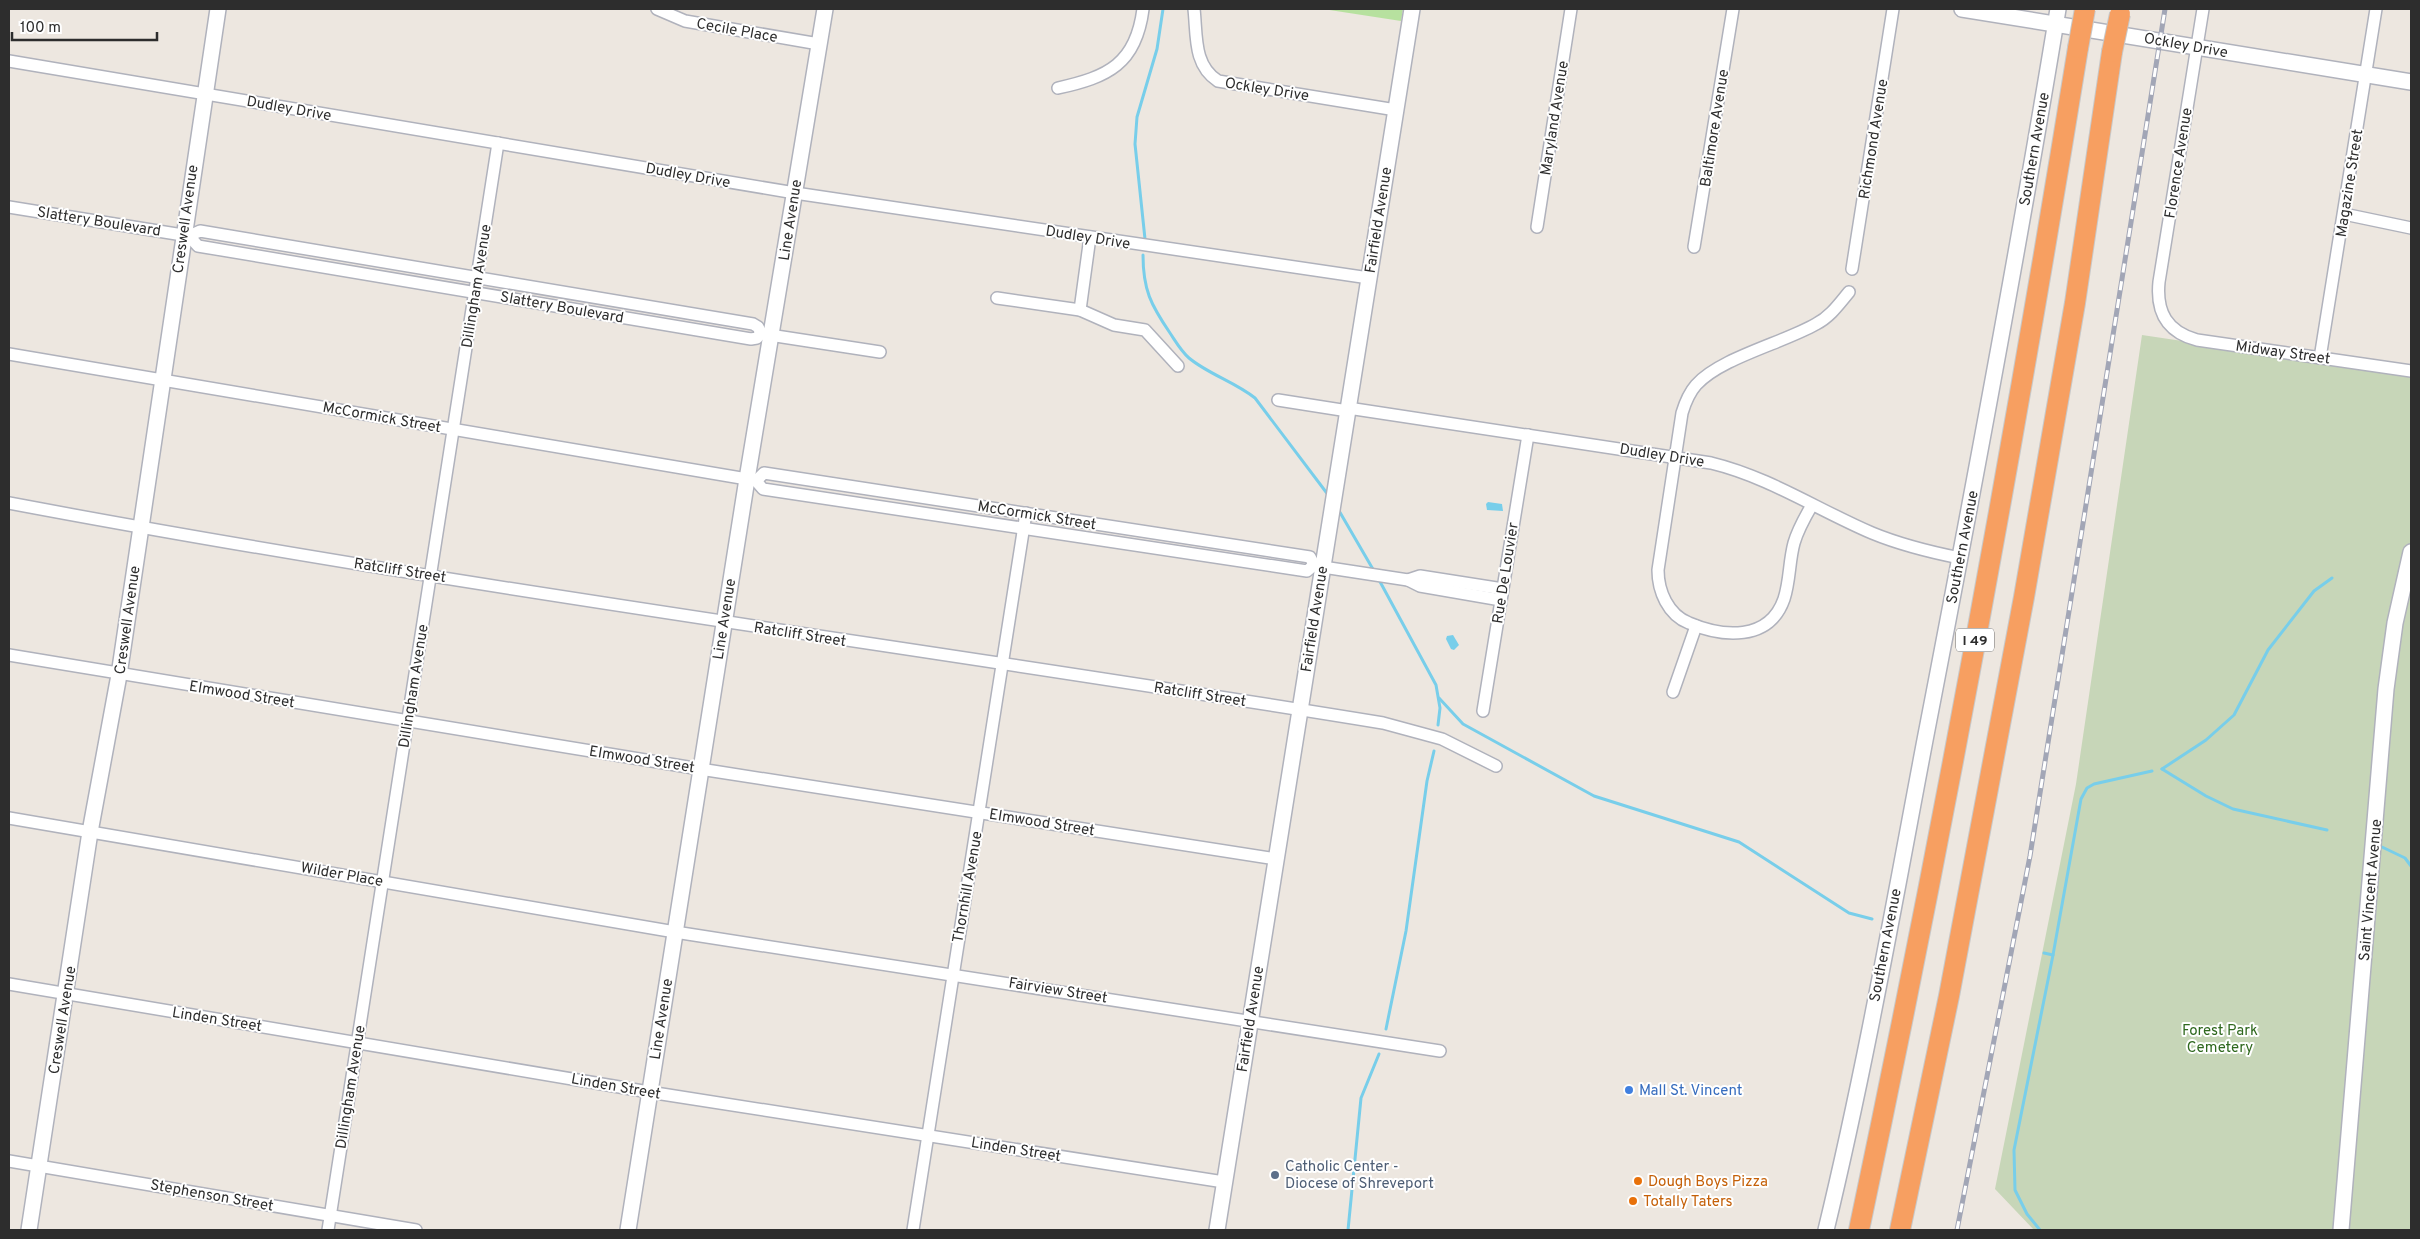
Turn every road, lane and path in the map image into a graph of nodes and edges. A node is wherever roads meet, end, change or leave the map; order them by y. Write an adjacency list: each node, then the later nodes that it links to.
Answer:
1 (218, 9): 23 (street, Creswell Avenue)
2 (657, 9): 17 (street, Cecile Place)
3 (824, 9): 17 (street, Line Avenue)
4 (1143, 9): 22 (street)
5 (1194, 9): 24 (street, Ockley Drive)
6 (1412, 9): 24 (street, Fairfield Avenue)
7 (1572, 9): 29 (street, Maryland Avenue)
8 (1733, 9): 33 (street, Baltimore Avenue)
9 (1893, 9): 34 (street, Richmond Avenue)
10 (1962, 9): 16 (street, Ockley Drive)
11 (2058, 9): 16 (street, Southern Avenue)
12 (2085, 9): 94 (highway, I 49, bridge)
13 (2203, 9): 18 (street, Florence Avenue)
14 (2376, 9): 20 (street, Magazine Street)
15 (2120, 11): 97 (highway, I 49, bridge)
16 (2056, 24): 18 (street, Ockley Drive); 65 (street, Southern Avenue)
17 (819, 44): 26 (street, Line Avenue)
18 (2197, 48): 20 (street, Ockley Drive); 41 (street, Florence Avenue)
19 (9, 60): 23 (street, Dudley Drive)
20 (2367, 74): 21 (street, Ockley Drive); 28 (street, Magazine Street)
21 (2411, 82)
22 (1058, 88)
23 (204, 93): 25 (street, Dudley Drive); 31 (street, Creswell Avenue)
24 (1396, 110): 36 (street, Fairfield Avenue)
25 (498, 143): 26 (street, Dudley Drive); 35 (street, Dillingham Avenue)
26 (795, 193): 32 (street, Dudley Drive); 42 (street, Line Avenue)
27 (9, 206): 31 (street, Slattery Boulevard)
28 (2344, 214): 30 (street); 45 (street, Magazine Street)
29 (1538, 227)
30 (2411, 228)
31 (186, 236): 35 (street, Slattery Boulevard); 37 (street, Slattery Boulevard); 48 (street, Creswell Avenue)
32 (1090, 237): 36 (street, Dudley Drive); 40 (street)
33 (1694, 247)
34 (1852, 269)
35 (477, 277): 37 (street, Dillingham Avenue); 42 (street, Slattery Boulevard)
36 (1369, 278): 50 (street, Fairfield Avenue)
37 (475, 292): 42 (street, Slattery Boulevard); 51 (street, Dillingham Avenue)
38 (1849, 292): 53 (street)
39 (997, 298): 40 (street)
40 (1080, 310): 46 (street)
41 (2163, 316): 45 (street, Midway Street)
42 (766, 334): 43 (street, Slattery Boulevard); 54 (street, Line Avenue)
43 (880, 352)
44 (9, 354): 48 (street, McCormick Street)
45 (2320, 358): 47 (street, Midway Street)
46 (1178, 366)
47 (2411, 371)
48 (162, 380): 51 (street, McCormick Street); 60 (street, Creswell Avenue)
49 (1278, 400): 50 (street, Dudley Drive)
50 (1348, 409): 52 (street, Dudley Drive); 66 (street, Fairfield Avenue)
51 (454, 430): 54 (street, McCormick Street); 67 (street, Dillingham Avenue)
52 (1528, 435): 53 (street, Dudley Drive); 68 (street, Rue De Louvier)
53 (1676, 457): 57 (street, Dudley Drive); 70 (street)
54 (751, 480): 55 (street, McCormick Street); 58 (street, McCormick Street); 69 (street, Line Avenue)
55 (887, 492): 58 (street); 59 (street, McCormick Street)
56 (9, 503): 60 (street, Ratcliff Street)
57 (1812, 504): 65 (street, Dudley Drive); 70 (street)
58 (884, 507): 61 (street, McCormick Street)
59 (1026, 513): 61 (street, Thornhill Avenue); 62 (street, McCormick Street)
60 (141, 528): 67 (street, Ratcliff Street); 73 (street, Creswell Avenue)
61 (1024, 528): 63 (street, McCormick Street); 72 (street, Thornhill Avenue)
62 (1179, 537): 63 (street); 66 (street, McCormick Street)
63 (1176, 551): 66 (street, McCormick Street)
64 (2411, 552): 111 (street, Saint Vincent Avenue)
65 (1960, 558): 106 (street, Southern Avenue)
66 (1318, 566): 68 (street); 75 (street, Fairfield Avenue)
67 (430, 575): 69 (street, Ratcliff Street); 77 (street, Dillingham Avenue)
68 (1502, 594): 76 (street, Rue De Louvier)
69 (724, 622): 72 (street, Ratcliff Street); 79 (street, Line Avenue)
70 (1696, 626): 74 (street)
71 (9, 655): 73 (street, Elmwood Street)
72 (1003, 664): 75 (street, Ratcliff Street); 80 (street, Thornhill Avenue)
73 (119, 675): 77 (street, Elmwood Street); 82 (street, Creswell Avenue)
74 (1673, 692)
75 (1300, 709): 78 (street, Ratcliff Street); 83 (street, Fairfield Avenue)
76 (1483, 711)
77 (408, 720): 79 (street, Elmwood Street); 84 (street, Dillingham Avenue)
78 (1496, 766)
79 (700, 769): 80 (street, Elmwood Street); 85 (street, Line Avenue)
80 (980, 813): 83 (street, Elmwood Street); 86 (street, Thornhill Avenue)
81 (9, 818): 82 (street, Wilder Place)
82 (90, 832): 84 (street, Wilder Place); 88 (street, Creswell Avenue)
83 (1276, 859): 89 (street, Fairfield Avenue)
84 (382, 881): 85 (street, Wilder Place); 90 (street, Dillingham Avenue)
85 (675, 932): 86 (street, Fairview Street); 92 (street, Line Avenue)
86 (953, 974): 89 (street, Fairview Street); 93 (street, Thornhill Avenue)
87 (9, 984): 88 (street, Linden Street)
88 (66, 994): 90 (street, Linden Street); 96 (street, Creswell Avenue)
89 (1250, 1021): 91 (street, Fairview Street); 98 (street, Fairfield Avenue)
90 (357, 1042): 92 (street, Linden Street); 99 (street, Dillingham Avenue)
91 (1440, 1051)
92 (649, 1092): 93 (street, Linden Street); 103 (street, Line Avenue)
93 (928, 1135): 98 (street, Linden Street); 104 (street, Thornhill Avenue)
94 (1877, 1143): 107 (highway); 108 (highway, I 49)
95 (9, 1161): 96 (street, Stephenson Street)
96 (40, 1166): 99 (street, Stephenson Street); 100 (street, Creswell Avenue)
97 (1910, 1179): 109 (highway, I 49); 110 (highway)
98 (1224, 1182): 105 (street, Fairfield Avenue)
99 (330, 1216): 101 (street, Dillingham Avenue); 102 (street, Stephenson Street)
100 (29, 1230)
101 (328, 1230)
102 (416, 1230)
103 (628, 1230)
104 (913, 1230)
105 (1217, 1230)
106 (1826, 1230)
107 (1854, 1230)
108 (1859, 1230)
109 (1900, 1230)
110 (1910, 1230)
111 (2341, 1230)

